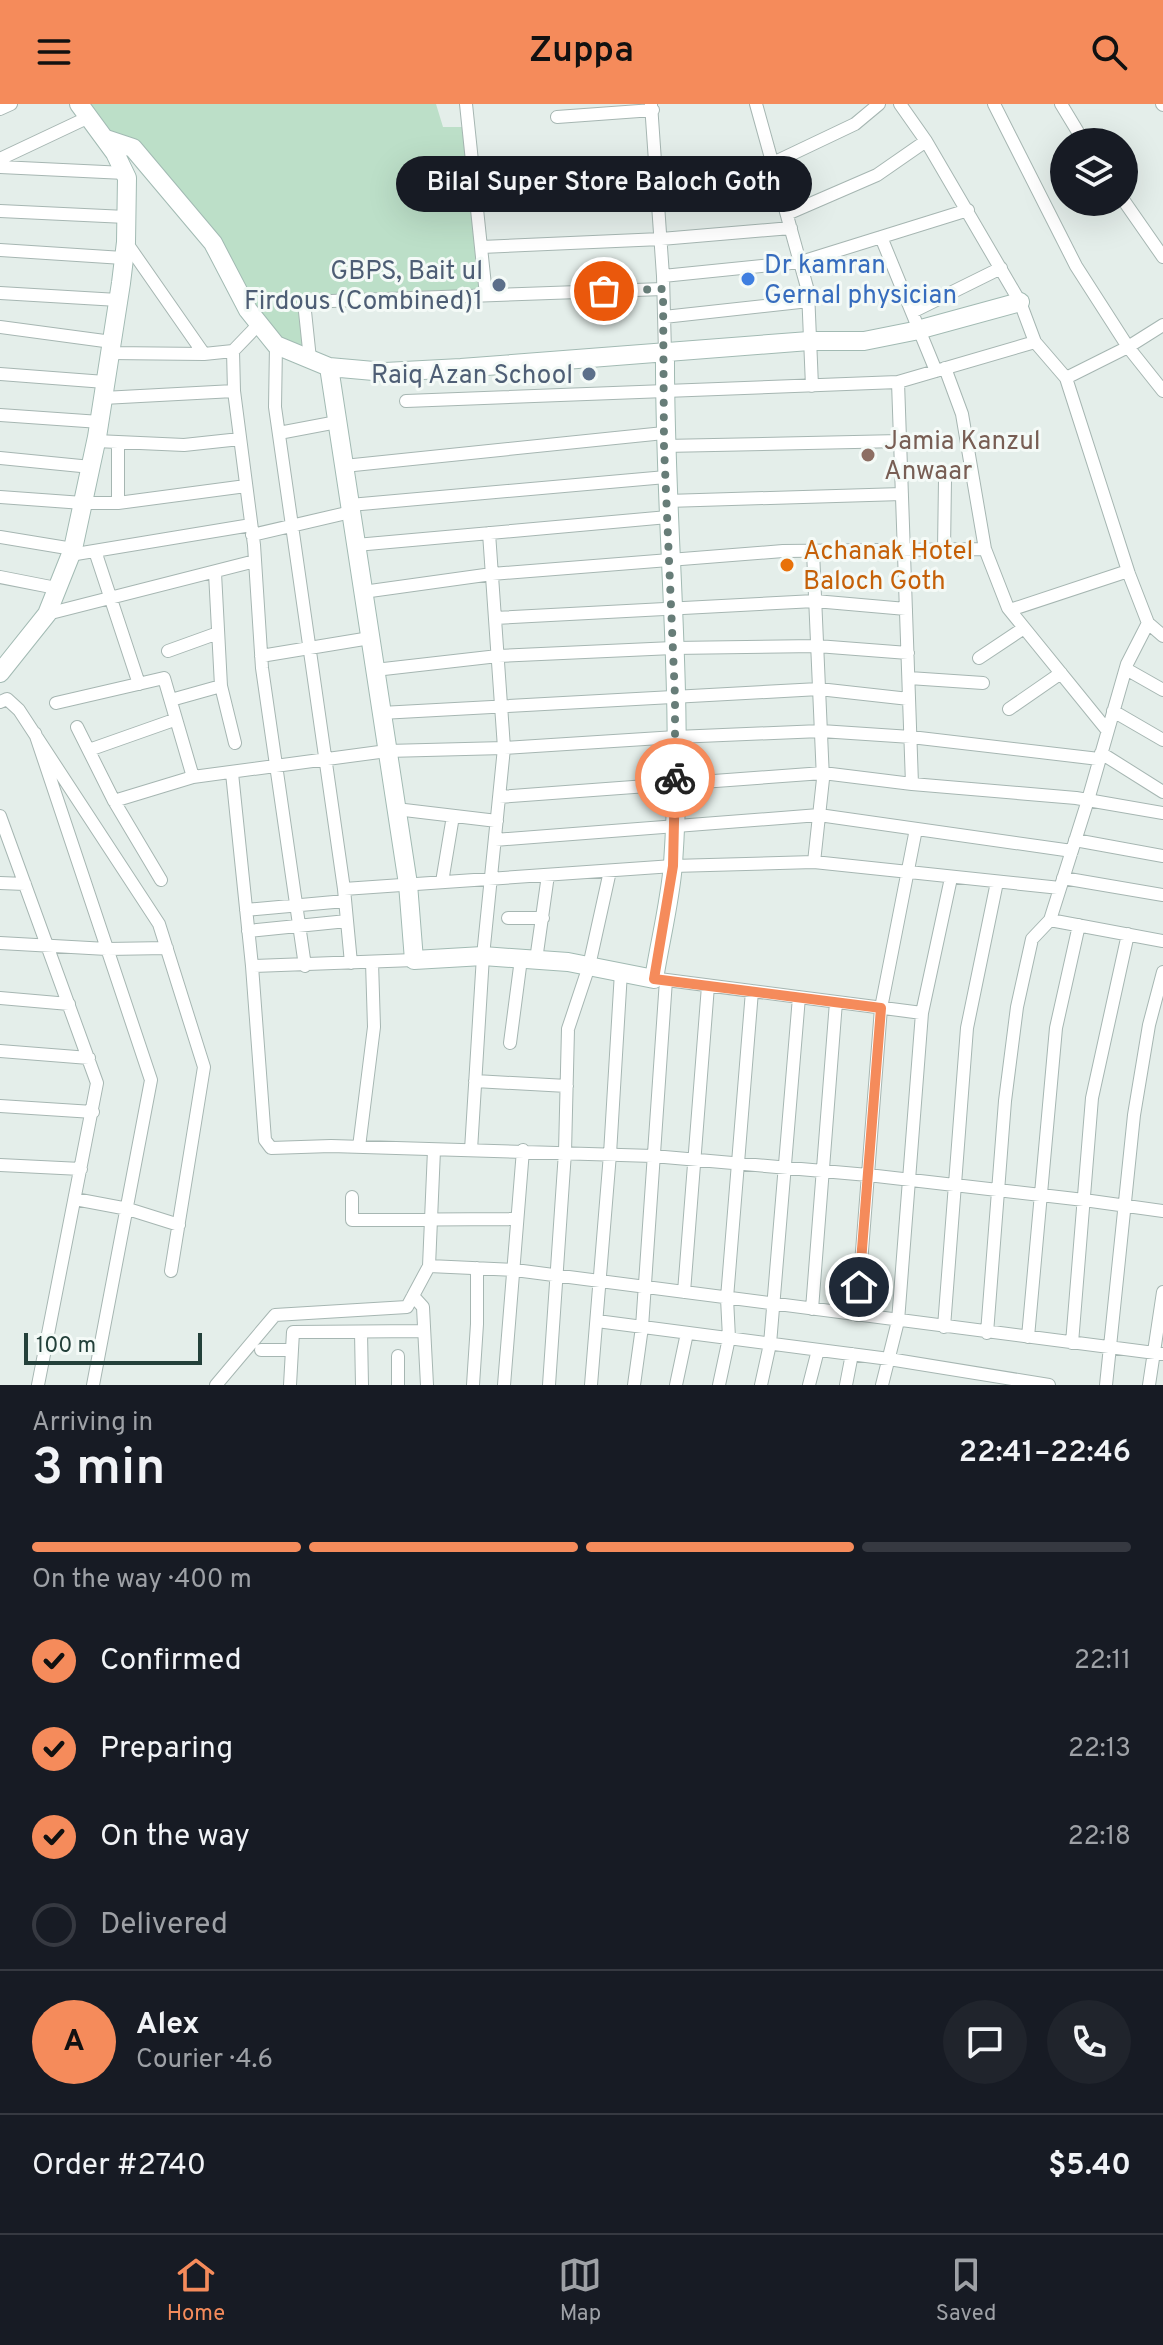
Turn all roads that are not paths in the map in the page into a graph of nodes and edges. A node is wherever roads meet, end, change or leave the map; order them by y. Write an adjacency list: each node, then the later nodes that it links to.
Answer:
1 (11, 104): 9 (street)
2 (466, 104): 20 (street)
3 (756, 104): 16 (street)
4 (879, 104): 16 (street)
5 (900, 104): 14 (street)
6 (994, 104): 50 (street)
7 (1061, 104): 12 (street)
8 (652, 107): 11 (street); 18 (street)
9 (0, 109)
10 (84, 110): 13 (street); 15 (street)
11 (557, 117)
12 (1076, 128)
13 (106, 139): 19 (street); 43 (street)
14 (926, 141): 21 (street); 23 (street)
15 (0, 159)
16 (773, 163): 18 (street); 23 (street)
17 (0, 167): 19 (street)
18 (656, 171): 20 (street); 28 (street)
19 (125, 173): 25 (street)
20 (474, 185): 29 (street)
21 (968, 210): 27 (street); 34 (street)
22 (0, 211): 25 (street)
23 (787, 214): 26 (street)
24 (1134, 216): 32 (street)
25 (126, 217): 31 (street)
26 (791, 228): 28 (street); 33 (street)
27 (881, 237): 33 (street); 42 (street)
28 (661, 239): 29 (street); 35 (street)
29 (481, 247): 37 (street)
30 (0, 250): 31 (street)
31 (125, 250): 38 (street); 53 (street)
32 (1163, 257)
33 (801, 262): 35 (street); 39 (street)
34 (1001, 268): 40 (street); 42 (street)
35 (663, 283): 37 (street); 41 (street)
36 (0, 293): 38 (street)
37 (486, 295): 54 (street)
38 (118, 300): 49 (street)
39 (809, 301): 41 (street); 46 (street)
40 (1020, 302): 42 (street); 47 (street)
41 (664, 317): 52 (street)
42 (916, 321): 46 (street); 56 (street)
43 (259, 324): 48 (street); 51 (street)
44 (1163, 325): 50 (street)
45 (0, 327): 49 (street)
46 (809, 341): 52 (street); 60 (street)
47 (1035, 342): 56 (street); 58 (street)
48 (276, 345): 54 (street); 69 (street)
49 (111, 347): 53 (street); 61 (street)
50 (1128, 347): 58 (street); 63 (street)
51 (233, 351): 53 (street); 62 (street)
52 (665, 353): 55 (street); 64 (street)
53 (204, 354)
54 (310, 359): 55 (street)
55 (329, 367): 68 (street)
56 (941, 370): 59 (street); 92 (street)
57 (0, 374): 61 (street)
58 (1066, 378): 100 (street)
59 (898, 382): 60 (street); 73 (street)
60 (812, 386): 64 (street)
61 (104, 390): 62 (street); 67 (street)
62 (234, 391): 70 (street)
63 (1163, 391)
64 (665, 392): 65 (street); 71 (street)
65 (406, 401)
66 (0, 415): 67 (street)
67 (100, 422): 72 (street)
68 (337, 422): 69 (street); 76 (street)
69 (279, 433): 87 (street)
70 (240, 439): 74 (street); 80 (street)
71 (664, 440): 73 (street); 76 (street); 78 (street)
72 (96, 441): 74 (street); 77 (street)
73 (900, 441): 81 (street)
74 (118, 442): 84 (street)
75 (0, 458): 77 (street)
76 (344, 466): 85 (street)
77 (91, 467): 83 (street)
78 (666, 477): 85 (street); 86 (street)
79 (945, 480): 93 (street)
80 (246, 486): 84 (street); 88 (street)
81 (902, 494): 86 (street); 96 (street)
82 (0, 497): 83 (street)
83 (83, 503): 84 (street); 97 (street)
84 (118, 503)
85 (350, 509): 87 (street); 91 (street)
86 (668, 509): 89 (street); 99 (street)
87 (292, 526): 88 (street); 120 (street)
88 (252, 530): 94 (street); 98 (street)
89 (489, 533): 91 (street); 102 (street)
90 (0, 537): 97 (street)
91 (356, 545): 105 (street)
92 (985, 549): 93 (street); 110 (street)
93 (944, 550): 96 (street)
94 (95, 551): 97 (street); 106 (street)
95 (813, 551): 96 (street); 99 (street); 107 (street)
96 (904, 551): 109 (street)
97 (71, 552): 104 (street)
98 (255, 561): 101 (street); 124 (street)
99 (670, 562): 102 (street); 108 (street)
100 (1128, 571): 110 (street); 113 (street)
101 (215, 573): 106 (street); 115 (street)
102 (492, 574): 105 (street); 112 (street)
103 (0, 577): 104 (street)
104 (56, 588): 111 (street)
105 (363, 592): 117 (street)
106 (111, 599): 111 (street); 134 (street)
107 (815, 601): 108 (street); 109 (street); 119 (street)
108 (672, 608): 112 (street); 121 (street)
109 (906, 609): 123 (street)
110 (1010, 610): 114 (street)
111 (47, 614): 118 (street)
112 (495, 618): 125 (street)
113 (1148, 623): 116 (street); 128 (street)
114 (1024, 628): 127 (street); 131 (street)
115 (218, 633): 122 (street); 135 (street)
116 (1163, 636)
117 (370, 638): 120 (street); 129 (street)
118 (21, 646): 126 (street); 130 (street)
119 (817, 646): 121 (street); 123 (street); 136 (street)
120 (309, 648): 124 (street); 160 (street)
121 (673, 648): 125 (street); 138 (street)
122 (168, 651)
123 (908, 653): 132 (street)
124 (261, 656): 161 (street)
125 (498, 656): 129 (street); 143 (street)
126 (0, 658)
127 (979, 658)
128 (1126, 669): 137 (street); 145 (street)
129 (375, 670): 146 (street)
130 (0, 673)
131 (1061, 673): 144 (street); 149 (street)
132 (909, 678): 133 (street); 139 (street)
133 (983, 683)
134 (139, 684): 140 (street); 142 (street)
135 (221, 686): 140 (street); 155 (street)
136 (819, 689): 138 (street); 139 (street); 150 (street)
137 (1163, 690)
138 (675, 697): 143 (street); 152 (street)
139 (909, 699): 153 (street)
140 (171, 700): 147 (street)
141 (0, 702): 151 (street)
142 (56, 703)
143 (501, 704): 146 (street); 156 (street)
144 (1009, 709)
145 (1113, 711): 149 (street); 154 (street)
146 (381, 713): 158 (street)
147 (174, 720): 157 (street); 164 (street)
148 (77, 727): 157 (street)
149 (1107, 730): 159 (street)
150 (821, 731): 152 (street); 153 (street); 163 (street)
151 (35, 733): 211 (street); 212 (street)
152 (676, 737): 156 (street); 165 (street)
153 (911, 737): 159 (street); 166 (street)
154 (1163, 740)
155 (235, 743)
156 (504, 748): 158 (street); 168 (street)
157 (89, 750): 170 (street)
158 (387, 751): 160 (street); 171 (street)
159 (1100, 756): 167 (street); 169 (street)
160 (325, 759): 161 (street); 196 (street)
161 (276, 766): 162 (street); 198 (street)
162 (232, 773): 164 (street); 199 (street)
163 (823, 773): 165 (street); 166 (street); 173 (street)
164 (193, 777): 170 (street)
165 (675, 782): 168 (street); 177 (street)
166 (912, 784): 169 (street)
167 (1163, 792)
168 (499, 797): 175 (street)
169 (1088, 800): 172 (street); 180 (street)
170 (114, 801): 189 (street)
171 (396, 809): 174 (street); 195 (street)
172 (1163, 813)
173 (819, 815): 177 (street); 178 (street); 182 (street)
174 (453, 816): 175 (street); 190 (street)
175 (497, 821): 179 (street)
176 (1, 823): 194 (street)
177 (673, 826): 179 (street); 183 (street)
178 (916, 829): 180 (street); 185 (street)
179 (495, 840): 188 (street)
180 (1074, 846): 181 (street); 193 (street)
181 (1163, 856)
182 (814, 862): 183 (street); 185 (street)
183 (673, 866): 184 (street); 223 (street)
184 (610, 871): 186 (street); 220 (street)
185 (908, 873): 187 (street); 230 (street)
186 (548, 875): 188 (street); 201 (street)
187 (951, 878): 191 (street); 231 (street)
188 (491, 879): 190 (street); 213 (street)
189 (161, 880)
190 (442, 882): 195 (street)
191 (997, 882): 193 (street); 254 (street)
192 (0, 883): 194 (street)
193 (1062, 883): 197 (street); 202 (street)
194 (25, 884): 210 (street)
195 (408, 884): 196 (street); 215 (street)
196 (344, 895): 198 (street); 203 (street)
197 (1163, 895)
198 (296, 907): 199 (street); 205 (street)
199 (246, 910): 206 (street)
200 (508, 918): 201 (street)
201 (543, 918): 214 (street)
202 (1050, 920): 204 (street); 255 (street)
203 (347, 921): 205 (street); 217 (street)
204 (1079, 925): 207 (street); 256 (street)
205 (299, 926): 206 (street); 219 (street)
206 (248, 931): 218 (street)
207 (1128, 934): 208 (street); 259 (street)
208 (1163, 941)
209 (0, 943): 210 (street)
210 (48, 946): 212 (street); 229 (street)
211 (167, 948): 212 (street); 265 (street)
212 (107, 949): 261 (street)
213 (483, 956): 214 (street); 215 (street); 235 (street)
214 (529, 959): 220 (street); 232 (street)
215 (414, 960): 216 (street)
216 (372, 962): 217 (street); 239 (street)
217 (351, 963): 219 (street)
218 (252, 966): 219 (street); 239 (street)
219 (305, 966)
220 (589, 966): 221 (street); 236 (street)
221 (621, 972): 223 (street); 244 (street)
222 (1163, 972): 260 (street)
223 (660, 980): 224 (street); 245 (street)
224 (708, 986): 225 (street); 246 (street)
225 (752, 991): 226 (street); 247 (street)
226 (799, 997): 228 (street); 249 (street)
227 (0, 998): 229 (street)
228 (836, 1002): 230 (street); 251 (street)
229 (69, 1004): 234 (street)
230 (881, 1008): 231 (street); 252 (street)
231 (922, 1013): 253 (street)
232 (510, 1043)
233 (0, 1051): 234 (street)
234 (89, 1058): 238 (street)
235 (475, 1081): 236 (street); 241 (street)
236 (567, 1086): 243 (street)
237 (0, 1106): 238 (street)
238 (93, 1112): 250 (street)
239 (359, 1147): 240 (street)
240 (434, 1150): 241 (street); 264 (street)
241 (471, 1150): 242 (street)
242 (523, 1150): 243 (street); 263 (street)
243 (565, 1152): 244 (street); 270 (street)
244 (610, 1154): 245 (street); 271 (street)
245 (653, 1156): 246 (street); 272 (street)
246 (694, 1160): 247 (street); 273 (street)
247 (738, 1163): 249 (street); 276 (street)
248 (0, 1165): 250 (street)
249 (784, 1168): 251 (street); 277 (street)
250 (81, 1169): 258 (street)
251 (823, 1171): 252 (street); 278 (street)
252 (868, 1175): 253 (street); 279 (street)
253 (909, 1180): 254 (street); 281 (street)
254 (954, 1185): 255 (street); 283 (street)
255 (998, 1190): 256 (street); 287 (street)
256 (1040, 1195): 259 (street); 288 (street)
257 (352, 1197): 264 (street)
258 (75, 1199): 261 (street); 300 (street)
259 (1084, 1200): 260 (street); 290 (street)
260 (1125, 1206): 262 (street); 292 (street)
261 (128, 1209): 265 (street); 301 (street)
262 (1163, 1211)
263 (517, 1219): 264 (street); 268 (street)
264 (430, 1221): 266 (street)
265 (179, 1225): 269 (street)
266 (429, 1266): 267 (street); 275 (street)
267 (477, 1268): 268 (street); 307 (street)
268 (515, 1270): 270 (street); 308 (street)
269 (171, 1271)
270 (557, 1275): 271 (street); 309 (street)
271 (600, 1281): 272 (street); 280 (street)
272 (645, 1287): 273 (street); 282 (street)
273 (684, 1292): 276 (street)
274 (1163, 1292): 296 (street)
275 (413, 1296): 284 (street); 302 (street)
276 (727, 1298): 277 (street); 289 (street)
277 (773, 1304): 278 (street); 291 (street)
278 (812, 1309): 279 (street)
279 (857, 1315): 281 (street)
280 (597, 1321): 282 (street); 310 (street)
281 (898, 1321): 283 (street); 299 (street)
282 (642, 1327): 286 (street); 311 (street)
283 (944, 1327): 287 (street)
284 (424, 1331): 285 (street); 306 (street)
285 (361, 1332): 294 (street); 304 (street)
286 (687, 1333): 289 (street); 312 (street)
287 (987, 1333): 288 (street)
288 (1028, 1337): 290 (street)
289 (729, 1338): 291 (street); 313 (street)
290 (1072, 1343): 292 (street)
291 (770, 1344): 295 (street); 314 (street)
292 (1112, 1348): 296 (street); 319 (street)
293 (261, 1350): 294 (street)
294 (292, 1350): 303 (street)
295 (818, 1350): 297 (street); 315 (street)
296 (1159, 1353): 320 (street)
297 (852, 1354): 299 (street); 316 (street)
298 (398, 1356): 305 (street)
299 (889, 1359): 317 (street); 318 (street)
300 (38, 1385)
301 (93, 1385)
302 (218, 1385)
303 (290, 1385)
304 (362, 1385)
305 (398, 1385)
306 (427, 1385)
307 (473, 1385)
308 (504, 1385)
309 (549, 1385)
310 (591, 1385)
311 (634, 1385)
312 (676, 1385)
313 (719, 1385)
314 (761, 1385)
315 (809, 1385)
316 (846, 1385)
317 (882, 1385)
318 (1049, 1385)
319 (1106, 1385)
320 (1149, 1385)

